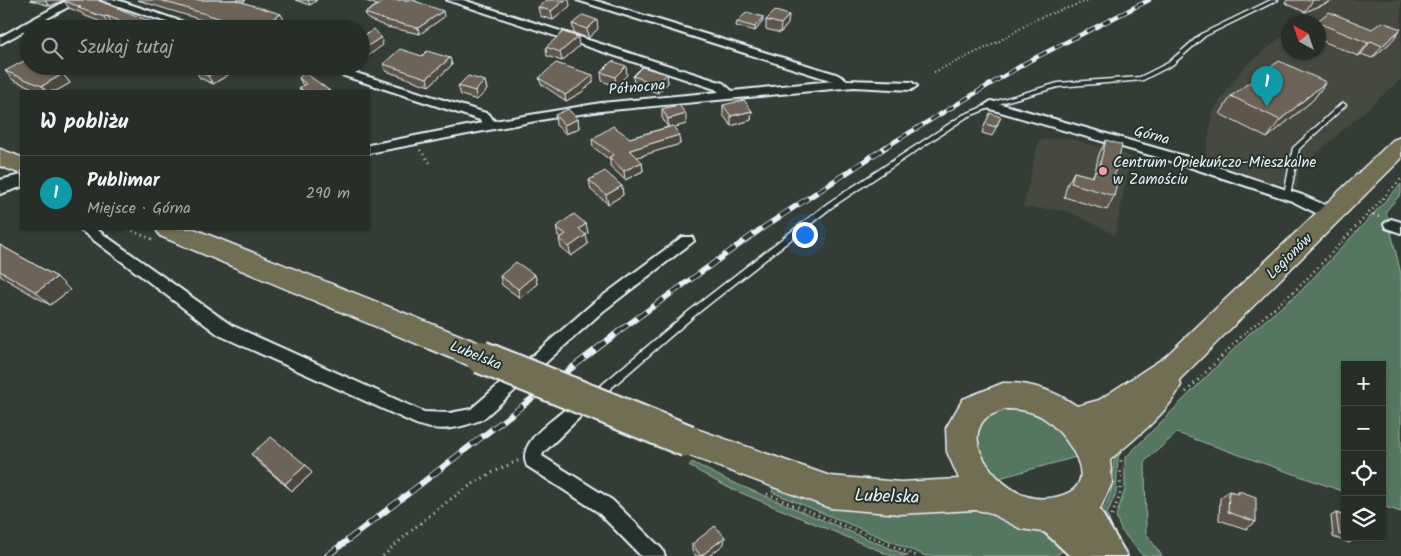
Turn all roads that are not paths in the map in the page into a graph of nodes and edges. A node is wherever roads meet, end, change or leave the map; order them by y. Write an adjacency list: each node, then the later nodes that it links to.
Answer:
1 (76, 0): 6 (street)
2 (106, 0): 7 (street)
3 (452, 0): 13 (street)
4 (582, 0): 11 (street)
5 (1275, 0): 14 (lane)
6 (38, 20)
7 (170, 20)
8 (20, 29): 9 (street)
9 (0, 40)
10 (349, 75): 16 (street)
11 (845, 84): 12 (street, Północna); 13 (street, Północna)
12 (911, 86)
13 (730, 95): 16 (street, Północna)
14 (991, 105): 23 (street, Górna); 29 (lane)
15 (1343, 105): 23 (lane)
16 (491, 126): 18 (street, Północna)
17 (1401, 145): 24 (highway, Legionów)
18 (370, 149)
19 (0, 156): 20 (highway)
20 (20, 166)
21 (20, 181): 22 (main road)
22 (0, 187)
23 (1287, 195): 24 (street, Górna)
24 (1331, 214): 28 (highway, Legionów)
25 (87, 230): 27 (street)
26 (171, 230): 34 (highway, Lubelska, bridge)
27 (687, 241)
28 (1176, 366): 31 (highway, Legionów); 32 (highway, Legionów)
29 (600, 392)
30 (574, 412): 38 (street)
31 (1072, 422): 32 (highway); 33 (highway)
32 (1108, 454): 36 (highway)
33 (966, 463): 34 (highway, Lubelska); 35 (highway)
34 (774, 484): 35 (highway, Lubelska)
35 (992, 496): 37 (highway)
36 (1083, 502): 37 (highway); 40 (main road)
37 (1048, 515): 39 (main road)
38 (655, 556)
39 (1090, 556)
40 (1111, 556)

